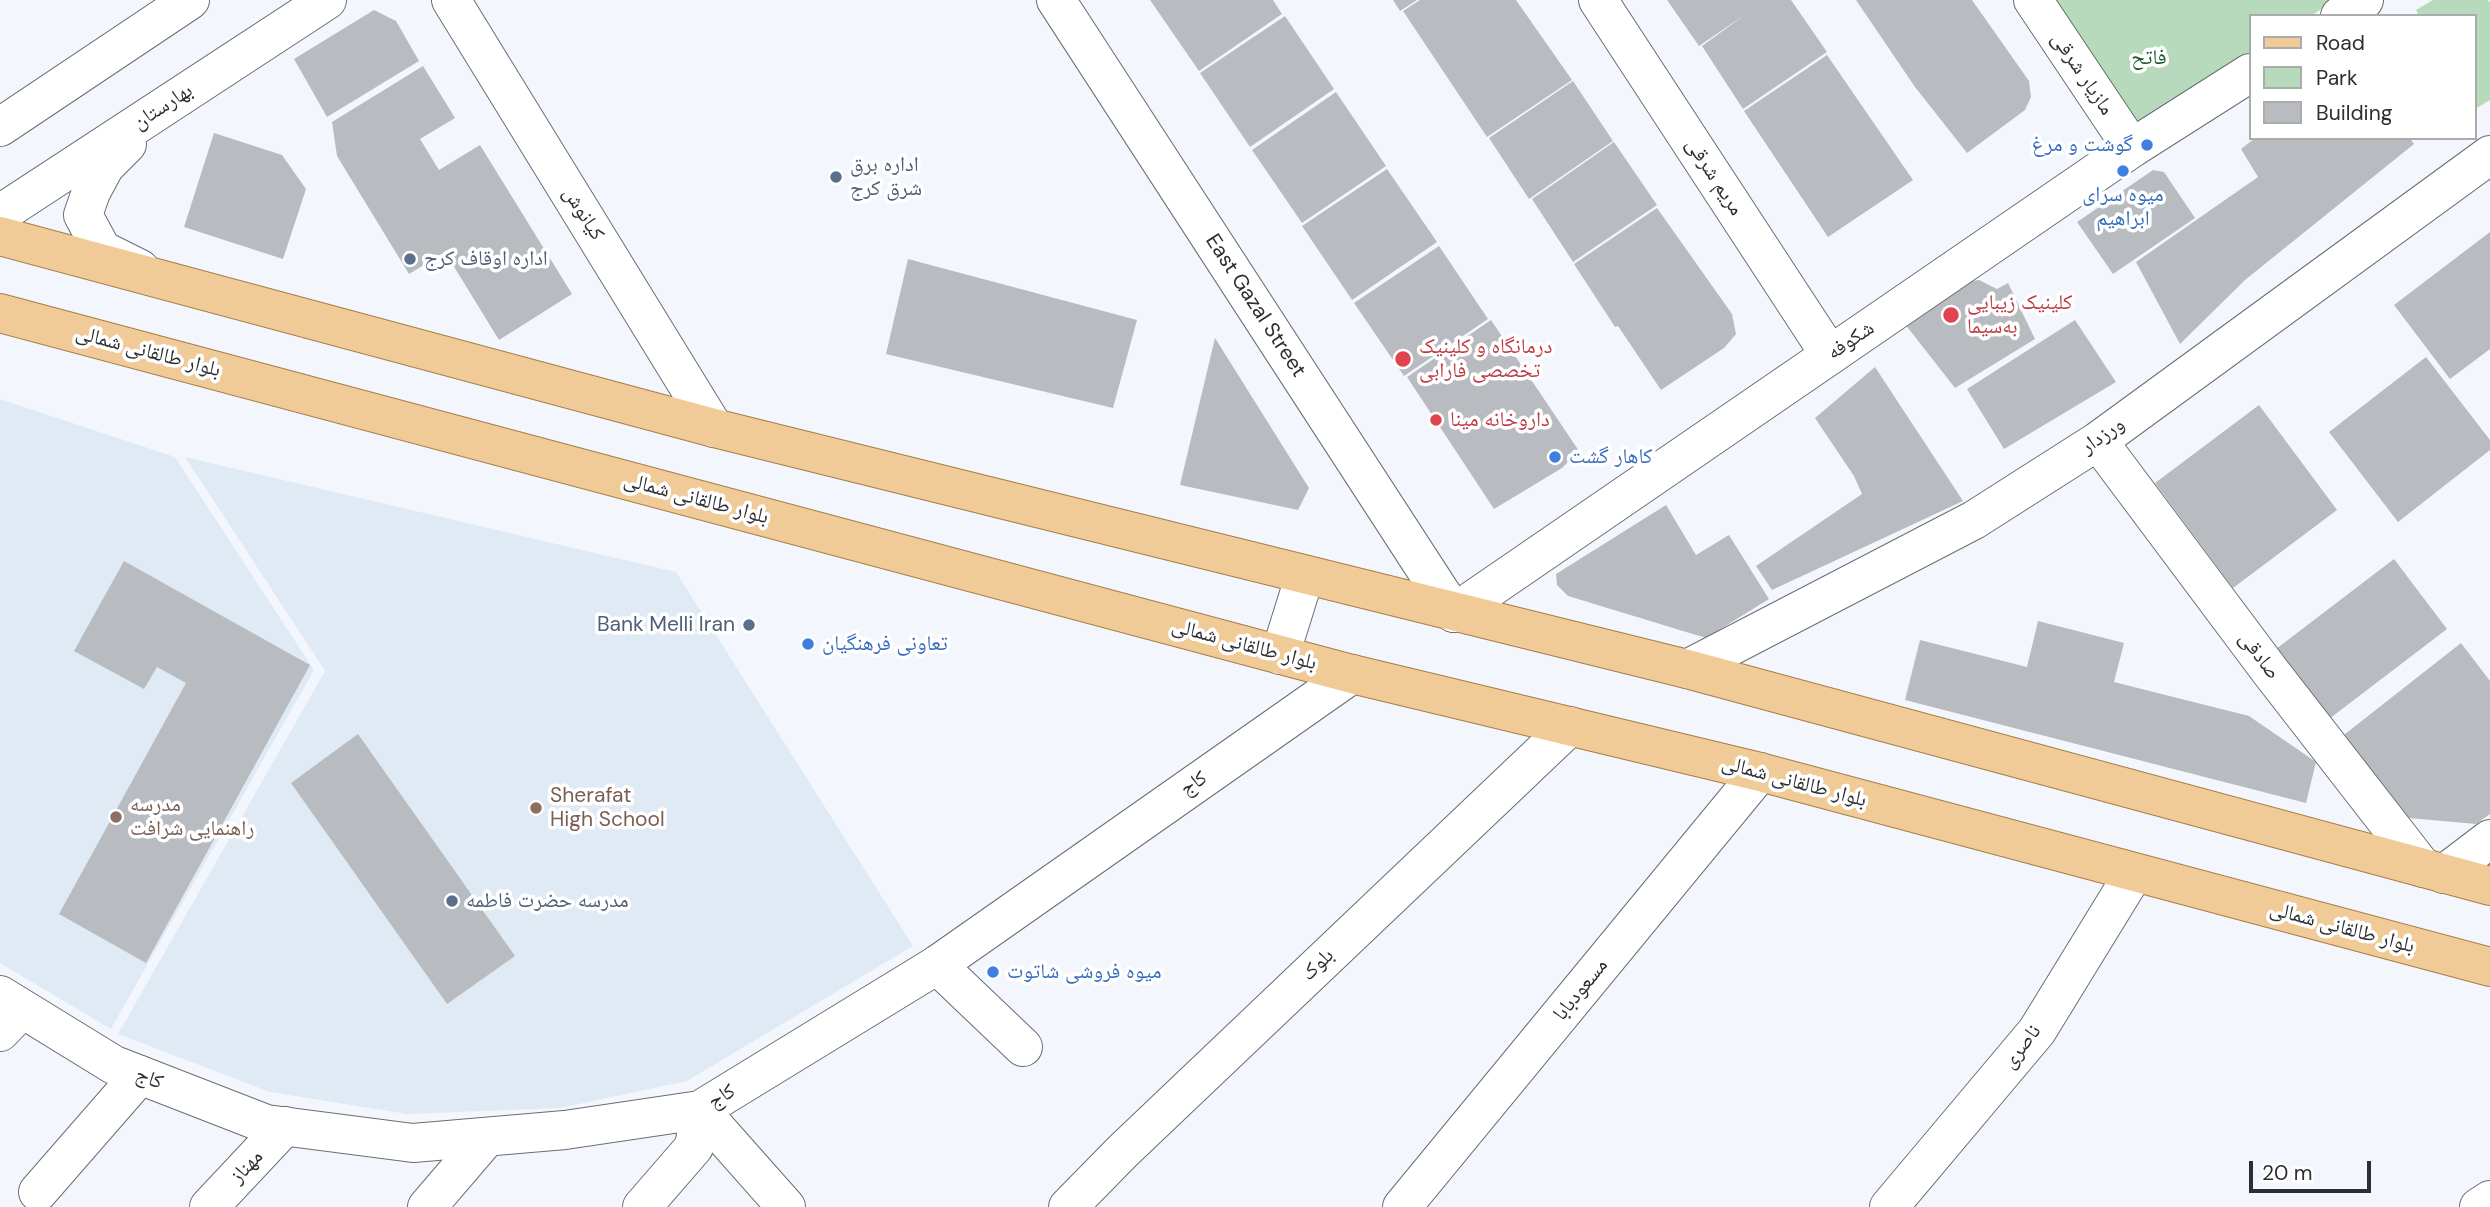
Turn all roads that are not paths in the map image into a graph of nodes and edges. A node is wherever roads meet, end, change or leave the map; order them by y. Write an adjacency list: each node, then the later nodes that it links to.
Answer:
1 (190, 0): 11 (street)
2 (327, 0): 10 (street, بهارستان)
3 (451, 0): 19 (street, کیانوش)
4 (1056, 0): 22 (street, East Gazal Street)
5 (1598, 0): 18 (street, مریم شرقی)
6 (2033, 0): 12 (street, مازیار شرقی)
7 (2364, 0): 8 (street)
8 (2343, 14)
9 (2248, 74): 12 (street, شکوفه)
10 (166, 106): 14 (street, بهارستان); 16 (street)
11 (0, 127)
12 (2132, 148): 18 (street, شکوفه)
13 (2490, 155): 20 (street, ورزدار)
14 (0, 214)
15 (0, 236): 16 (main road)
16 (161, 280): 19 (main road)
17 (0, 313): 23 (main road, بلوار طالقانی شمالی)
18 (1830, 355): 22 (street, شکوفه)
19 (714, 428): 21 (main road)
20 (2098, 441): 24 (street, ورزدار); 29 (street, صادقی)
21 (1306, 575): 22 (main road); 23 (street)
22 (1454, 613): 24 (main road)
23 (1280, 655): 25 (main road, بلوار طالقانی شمالی)
24 (1687, 668): 29 (main road)
25 (1352, 674): 26 (main road, بلوار طالقانی شمالی); 32 (street, کاج)
26 (1570, 726): 27 (main road, بلوار طالقانی شمالی); 46 (street, بلوک)
27 (1760, 772): 30 (main road, بلوار طالقانی شمالی); 47 (street, مسعودبابا)
28 (2490, 839): 29 (street)
29 (2434, 871): 31 (main road)
30 (2134, 873): 33 (main road, بلوار طالقانی شمالی); 48 (street, ناصری)
31 (2490, 886)
32 (937, 965): 35 (street); 37 (street, کاج)
33 (2490, 967)
34 (7, 1012): 36 (street, کاج)
35 (1023, 1047)
36 (140, 1075): 38 (street, کاج); 40 (street)
37 (700, 1110): 39 (street, کاج); 44 (street); 45 (street)
38 (285, 1126): 39 (street, کاج); 42 (street, مهناز)
39 (487, 1137): 43 (street)
40 (38, 1192)
41 (2490, 1200): 49 (street)
42 (209, 1207)
43 (427, 1207)
44 (642, 1207)
45 (786, 1207)
46 (1069, 1207)
47 (1402, 1207)
48 (1889, 1207)
49 (2479, 1207)

